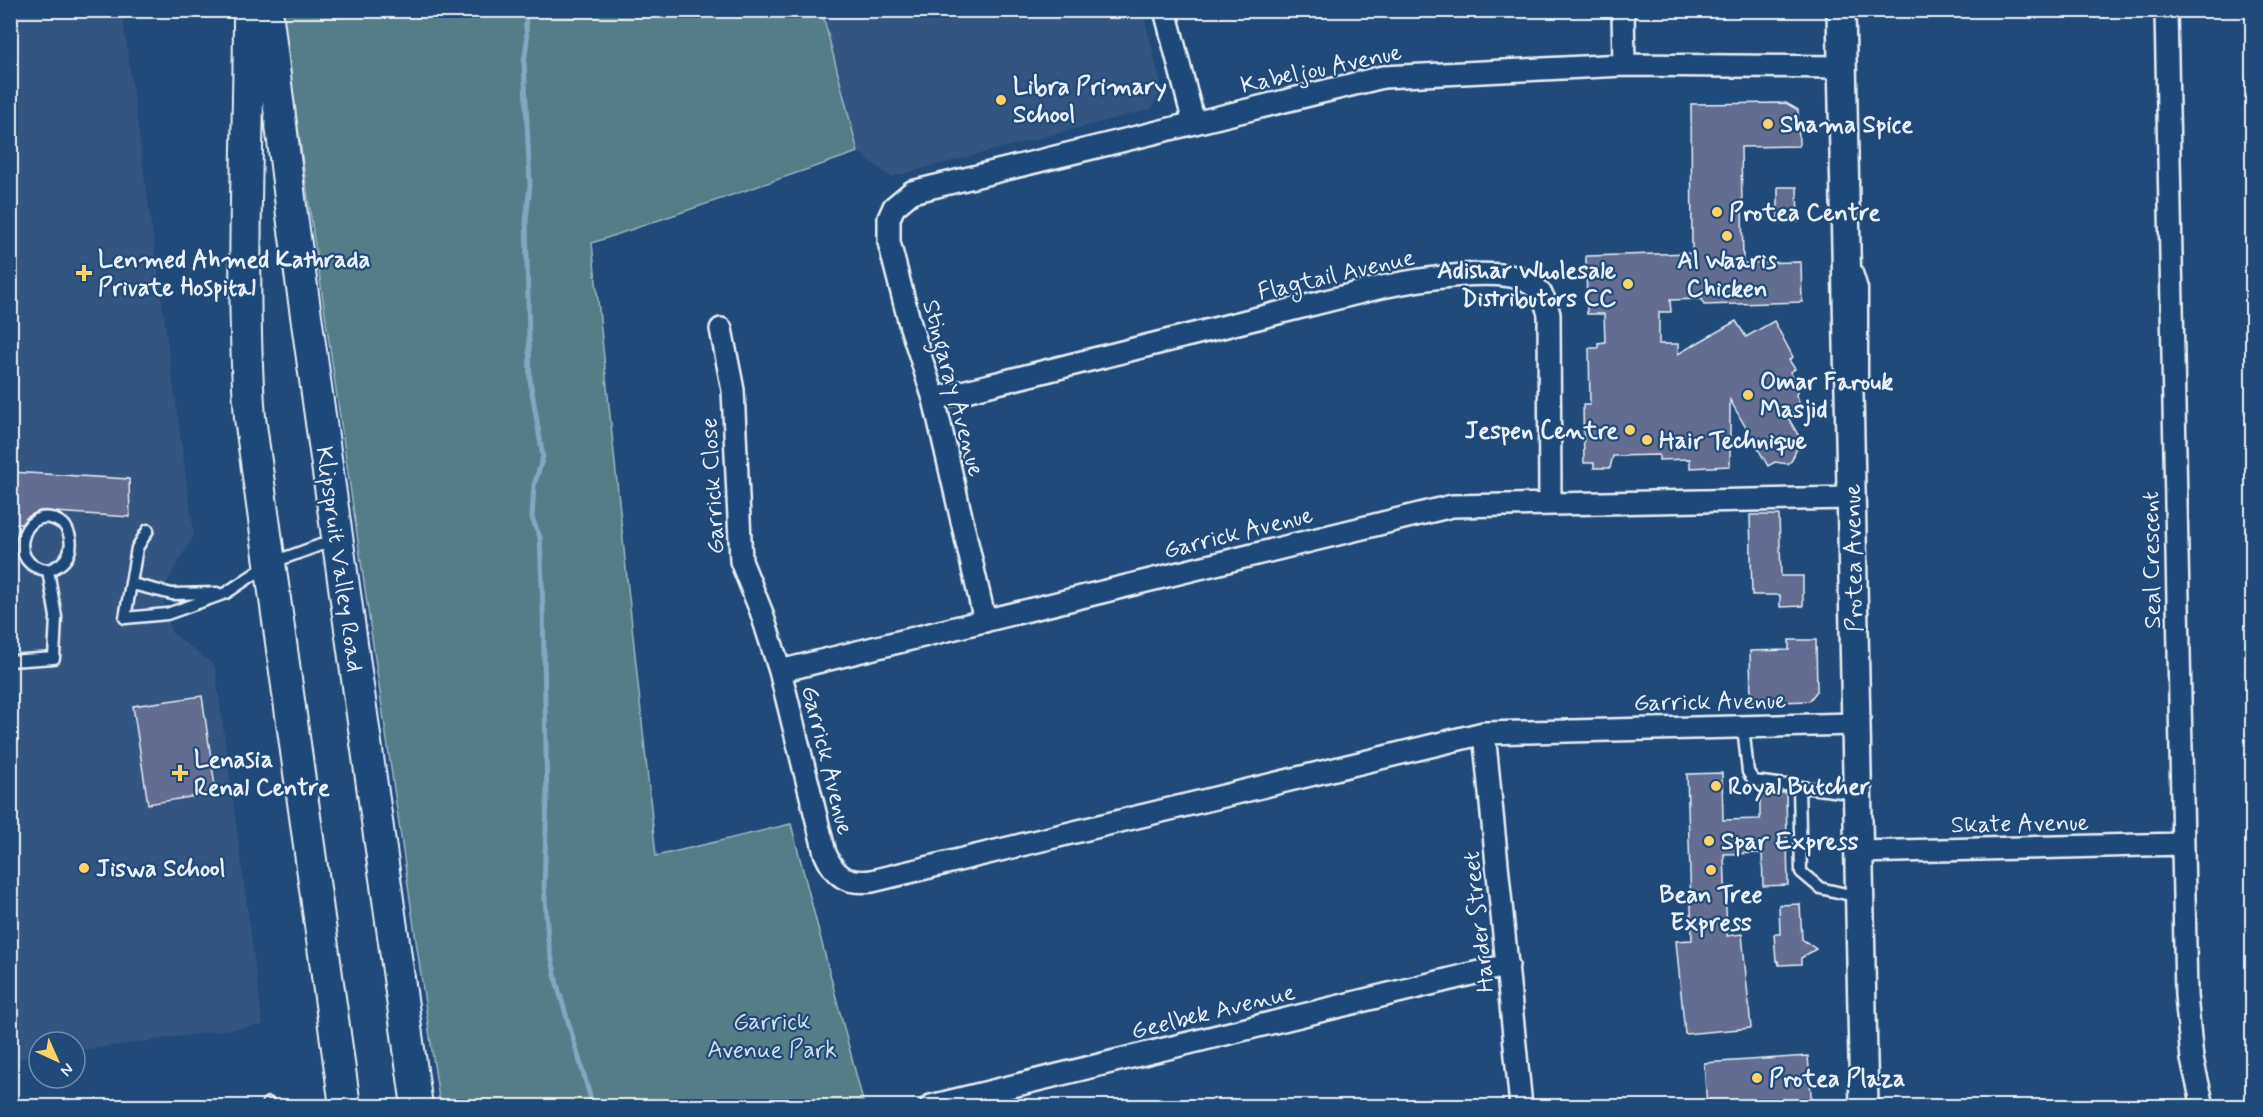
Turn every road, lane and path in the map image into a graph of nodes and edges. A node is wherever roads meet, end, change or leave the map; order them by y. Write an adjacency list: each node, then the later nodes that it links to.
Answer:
1 (249, 10): 19 (main road)
2 (267, 10): 18 (main road, Klipspruit Valley Road)
3 (1165, 10): 9 (street)
4 (1623, 10): 7 (street)
5 (1841, 10): 8 (street, Protea Avenue)
6 (2166, 10): 31 (street, Seal Crescent)
7 (1624, 65): 8 (street, Kabeljou Avenue); 9 (street, Kabeljou Avenue)
8 (1842, 67): 11 (street, Protea Avenue)
9 (1194, 123): 10 (street, Kabeljou Avenue)
10 (927, 187): 13 (street, Stingaray Avenue)
11 (1845, 237): 14 (street, Protea Avenue); 14 (lane)
12 (721, 329): 25 (street, Garrick Close)
13 (934, 399): 16 (street, Flagtail Avenue); 23 (street, Stingaray Avenue)
14 (1850, 423): 15 (street, Protea Avenue)
15 (1852, 498): 16 (street, Garrick Avenue); 26 (street, Protea Avenue)
16 (1550, 503): 23 (street, Garrick Avenue)
17 (148, 530): 21 (lane)
18 (337, 538): 19 (lane); 36 (main road, Klipspruit Valley Road)
19 (271, 563): 22 (lane); 35 (main road)
20 (48, 570): 20 (lane); 24 (lane)
21 (132, 584): 22 (lane); 22 (lane)
22 (226, 593)
23 (985, 621): 25 (street, Garrick Avenue)
24 (10, 661)
25 (780, 671): 28 (street, Garrick Avenue)
26 (1856, 724): 27 (street, Garrick Avenue); 30 (street, Protea Avenue)
27 (1743, 726): 28 (street, Garrick Avenue); 29 (lane)
28 (1484, 733): 34 (street, Harder Street)
29 (1799, 787): 30 (lane); 33 (lane)
30 (1857, 794): 32 (street, Protea Avenue)
31 (2182, 844): 32 (street, Skate Avenue); 40 (street, Seal Crescent)
32 (1858, 852): 33 (street, Protea Avenue)
33 (1859, 898): 39 (street, Protea Avenue)
34 (1508, 965): 37 (street, Geelbek Avenue); 38 (street, Harder Street)
35 (345, 1106)
36 (417, 1107)
37 (931, 1107)
38 (1521, 1107)
39 (1864, 1107)
40 (2203, 1107)

